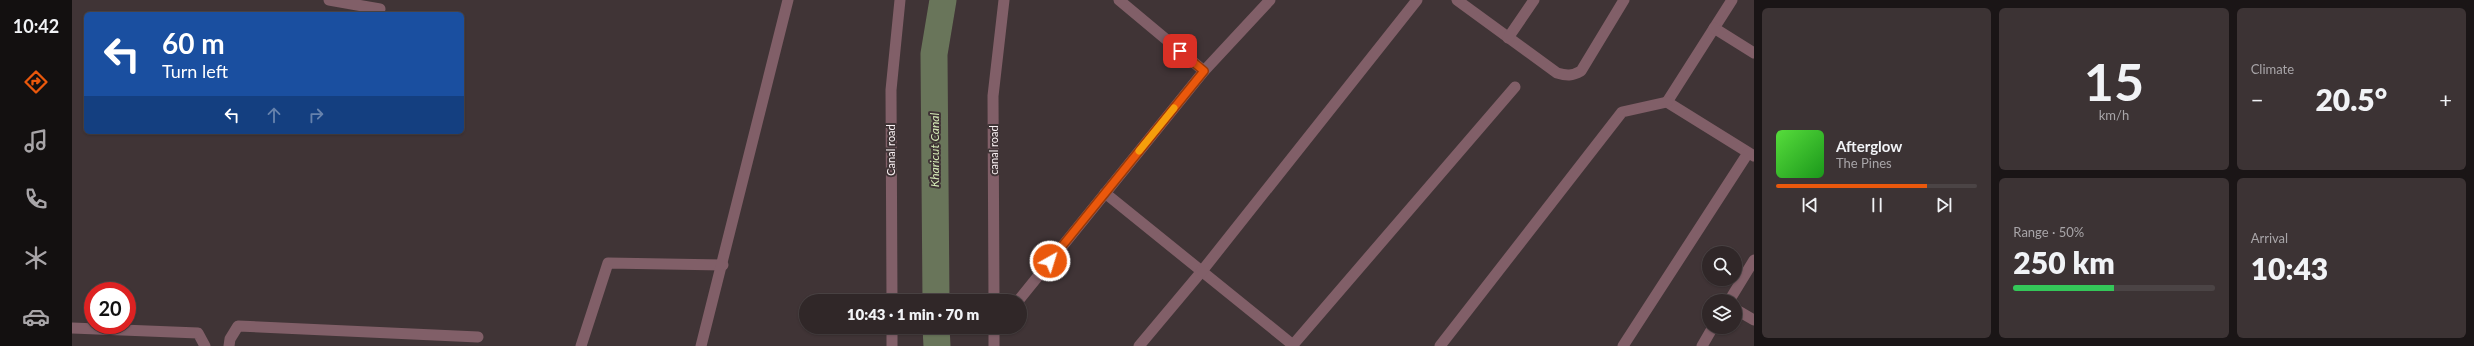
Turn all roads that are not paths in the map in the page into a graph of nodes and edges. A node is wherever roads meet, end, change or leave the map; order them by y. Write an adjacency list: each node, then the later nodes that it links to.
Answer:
1 (329, 0): 12 (street)
2 (788, 0): 22 (street)
3 (900, 0): 24 (street, Canal road)
4 (1004, 0): 25 (street, canal road)
5 (1119, 0): 16 (street)
6 (1270, 0): 16 (street)
7 (1417, 0): 23 (street)
8 (1457, 0): 14 (street)
9 (1534, 0): 14 (street)
10 (1624, 0): 14 (street)
11 (1732, 0): 13 (street)
12 (380, 9)
13 (1714, 28): 15 (street); 18 (street)
14 (1508, 38)
15 (1754, 53)
16 (1204, 71): 20 (street)
17 (1515, 87): 35 (street)
18 (1667, 102): 19 (street); 44 (street)
19 (1751, 155): 45 (street)
20 (1105, 193): 23 (street); 26 (street)
21 (1754, 260): 27 (street)
22 (723, 265): 39 (street); 40 (street)
23 (1202, 271): 35 (street); 43 (street)
24 (892, 294)
25 (994, 294)
26 (1024, 294)
27 (1733, 294)
28 (1742, 313): 29 (street)
29 (1754, 320)
30 (72, 328): 37 (street)
31 (892, 334): 41 (street)
32 (995, 334): 42 (street)
33 (1710, 334): 36 (street)
34 (478, 337): 38 (street)
35 (1293, 345)
36 (1704, 345)
37 (205, 346)
38 (229, 346)
39 (581, 346)
40 (701, 346)
41 (892, 346)
42 (994, 346)
43 (1139, 346)
44 (1440, 346)
45 (1623, 346)

